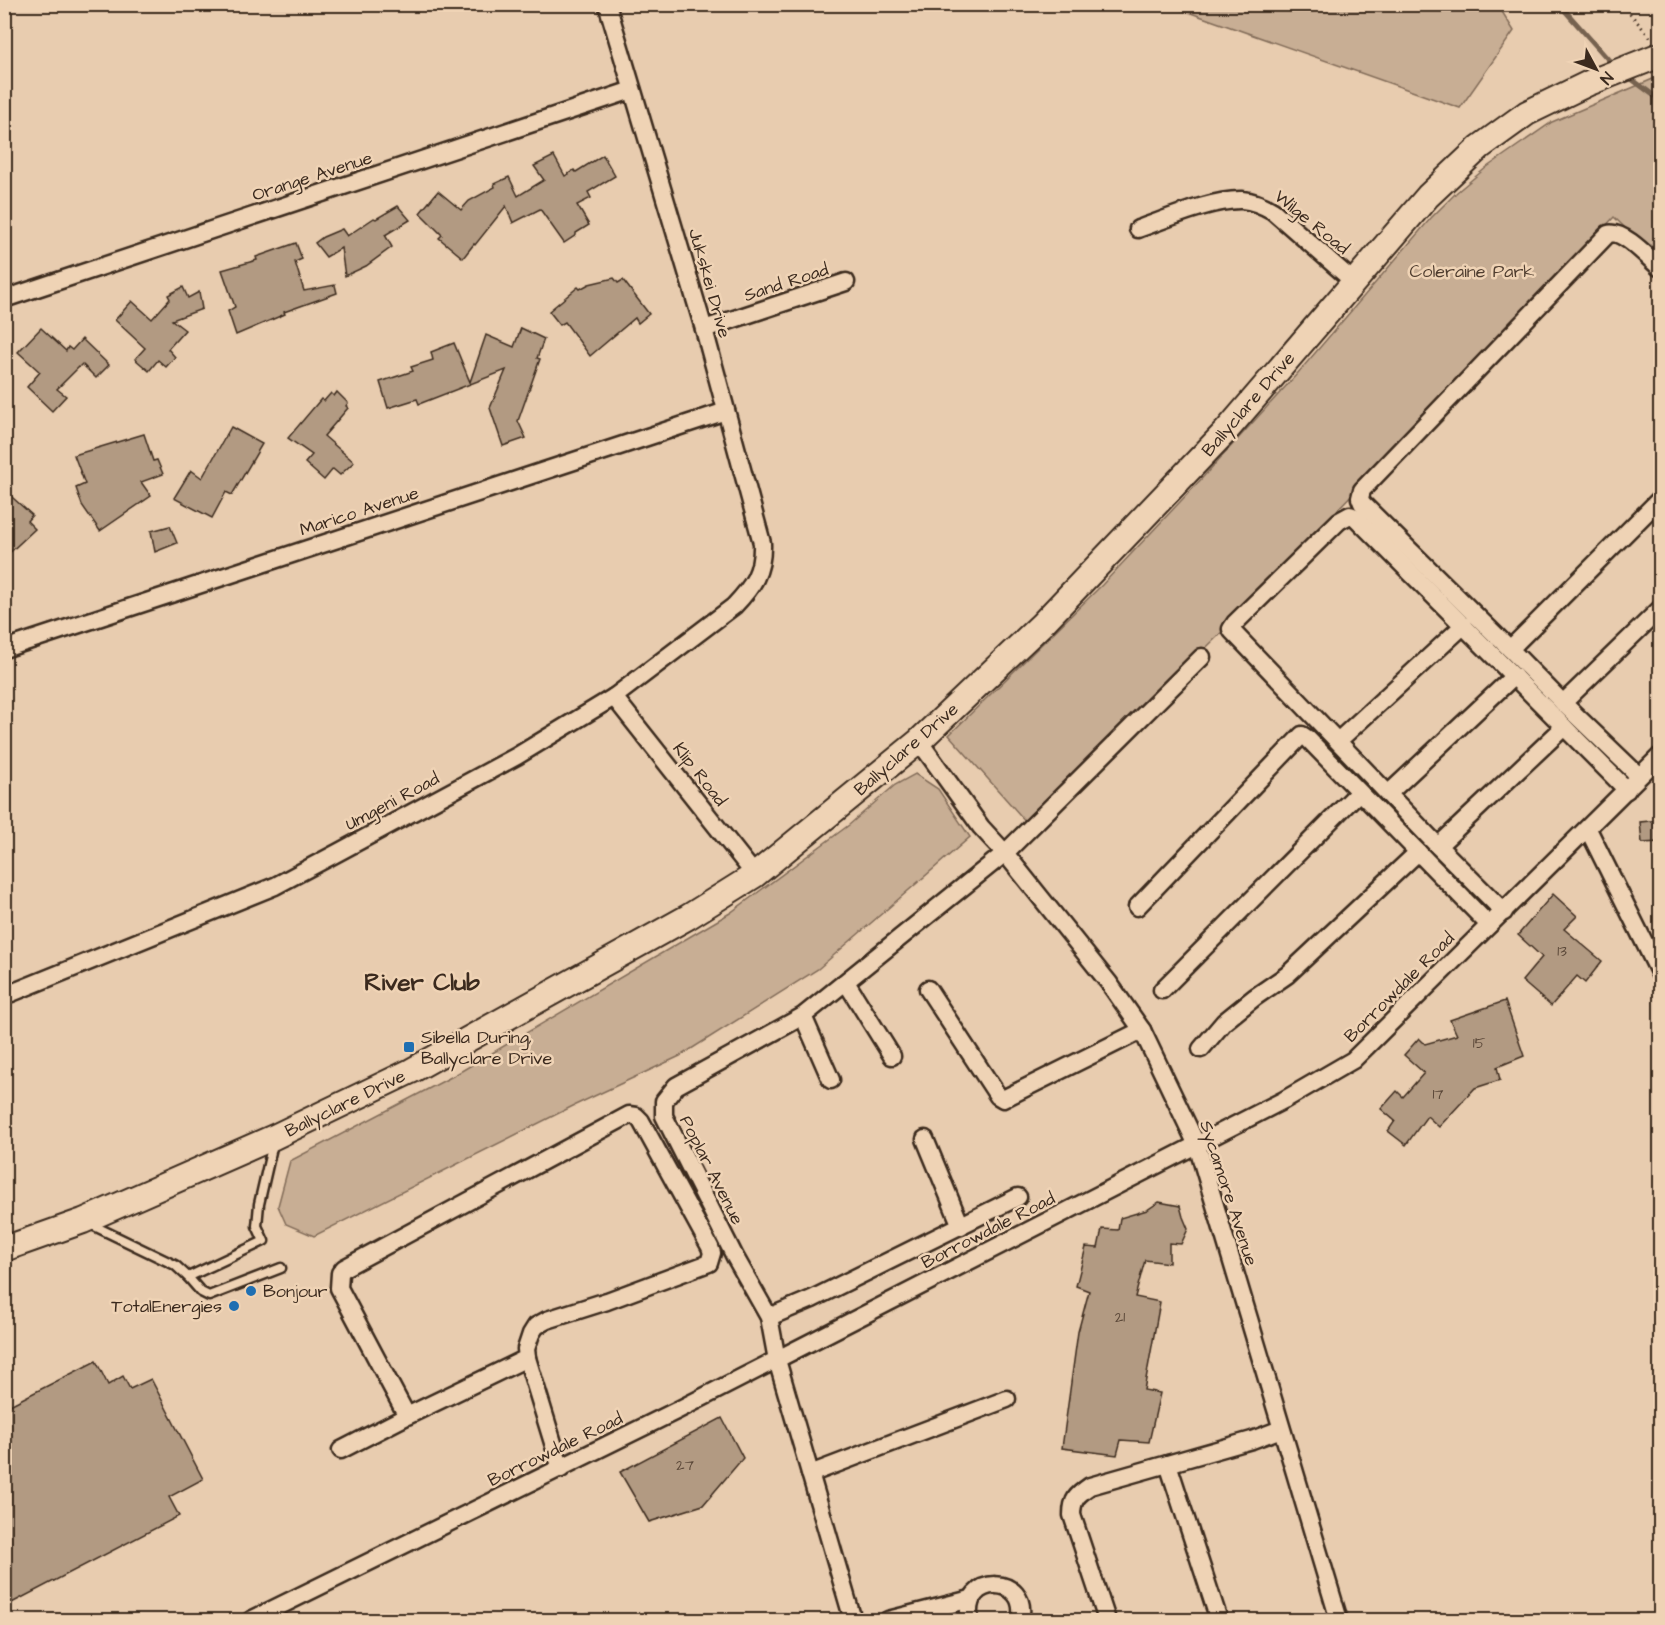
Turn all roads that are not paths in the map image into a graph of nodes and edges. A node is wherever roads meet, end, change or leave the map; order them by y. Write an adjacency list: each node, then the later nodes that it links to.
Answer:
1 (607, 4): 3 (street, Jukskei Drive)
2 (1657, 47): 7 (street, Ballyclare Drive)
3 (632, 90): 8 (street, Orange Avenue); 9 (street, Jukskei Drive)
4 (1138, 229): 7 (street, Wilge Road)
5 (1660, 267): 16 (street)
6 (846, 282): 9 (street, Sand Road)
7 (1354, 282): 22 (street, Ballyclare Drive)
8 (4, 298)
9 (704, 329): 10 (street, Jukskei Drive)
10 (726, 411): 12 (street, Jukskei Drive); 15 (street, Marico Avenue)
11 (1660, 499): 16 (street)
12 (759, 574): 19 (street, Umgeni Road)
13 (1660, 609): 20 (street)
14 (1464, 625): 18 (street); 23 (street); 23 (street)
15 (4, 649)
16 (1509, 649): 20 (street)
17 (1202, 657): 32 (street, Poplar Avenue)
18 (1514, 676): 21 (street); 28 (street)
19 (614, 697): 33 (street, Klip Road); 41 (street, Umgeni Road)
20 (1563, 703): 25 (street)
21 (1564, 727): 26 (street); 30 (street)
22 (919, 741): 32 (street, Sycamore Avenue); 33 (street, Ballyclare Drive)
23 (1338, 741): 28 (street)
24 (1660, 756): 25 (street, Borrowdale Road)
25 (1639, 776): 26 (street, Borrowdale Road)
26 (1626, 790): 29 (street, Borrowdale Road)
27 (1359, 792): 31 (street); 34 (street); 40 (street)
28 (1388, 794): 30 (street)
29 (1588, 829): 35 (street, Borrowdale Road); 37 (street)
30 (1438, 846): 35 (street)
31 (1418, 852): 36 (street); 44 (street)
32 (1005, 853): 38 (street, Poplar Avenue); 43 (street, Sycamore Avenue)
33 (754, 875): 47 (street, Ballyclare Drive)
34 (1137, 907)
35 (1504, 912): 36 (street, Borrowdale Road)
36 (1489, 926): 49 (street, Borrowdale Road)
37 (1660, 974)
38 (846, 982): 42 (street, Poplar Avenue); 45 (street)
39 (928, 988): 43 (street)
40 (1162, 990)
41 (4, 996)
42 (803, 1016): 46 (street); 56 (street, Poplar Avenue)
43 (1142, 1030): 49 (street, Sycamore Avenue)
44 (1200, 1049)
45 (892, 1056)
46 (831, 1080)
47 (274, 1137): 51 (street, Ballyclare Drive); 55 (lane)
48 (925, 1139): 52 (street)
49 (1197, 1144): 58 (street, Borrowdale Road); 61 (street, Sycamore Avenue)
50 (1018, 1197): 52 (street)
51 (83, 1221): 53 (street, Ballyclare Drive); 55 (lane)
52 (961, 1226): 56 (street)
53 (4, 1249)
54 (281, 1268): 55 (lane)
55 (188, 1276)
56 (769, 1317): 58 (street, Poplar Avenue)
57 (527, 1358): 60 (street); 60 (street); 64 (street)
58 (777, 1360): 64 (street, Borrowdale Road); 65 (street, Poplar Avenue)
59 (1007, 1399): 65 (street)
60 (407, 1416): 62 (street)
61 (1281, 1429): 63 (street); 74 (street, Sycamore Avenue)
62 (341, 1450)
63 (1168, 1464): 72 (street); 73 (street)
64 (561, 1469): 67 (street, Borrowdale Road)
65 (810, 1474): 68 (street, Poplar Avenue)
66 (971, 1599): 69 (street); 70 (street); 71 (street)
67 (251, 1620)
68 (853, 1620)
69 (888, 1620)
70 (970, 1620)
71 (1020, 1620)
72 (1107, 1620)
73 (1219, 1620)
74 (1339, 1620)

